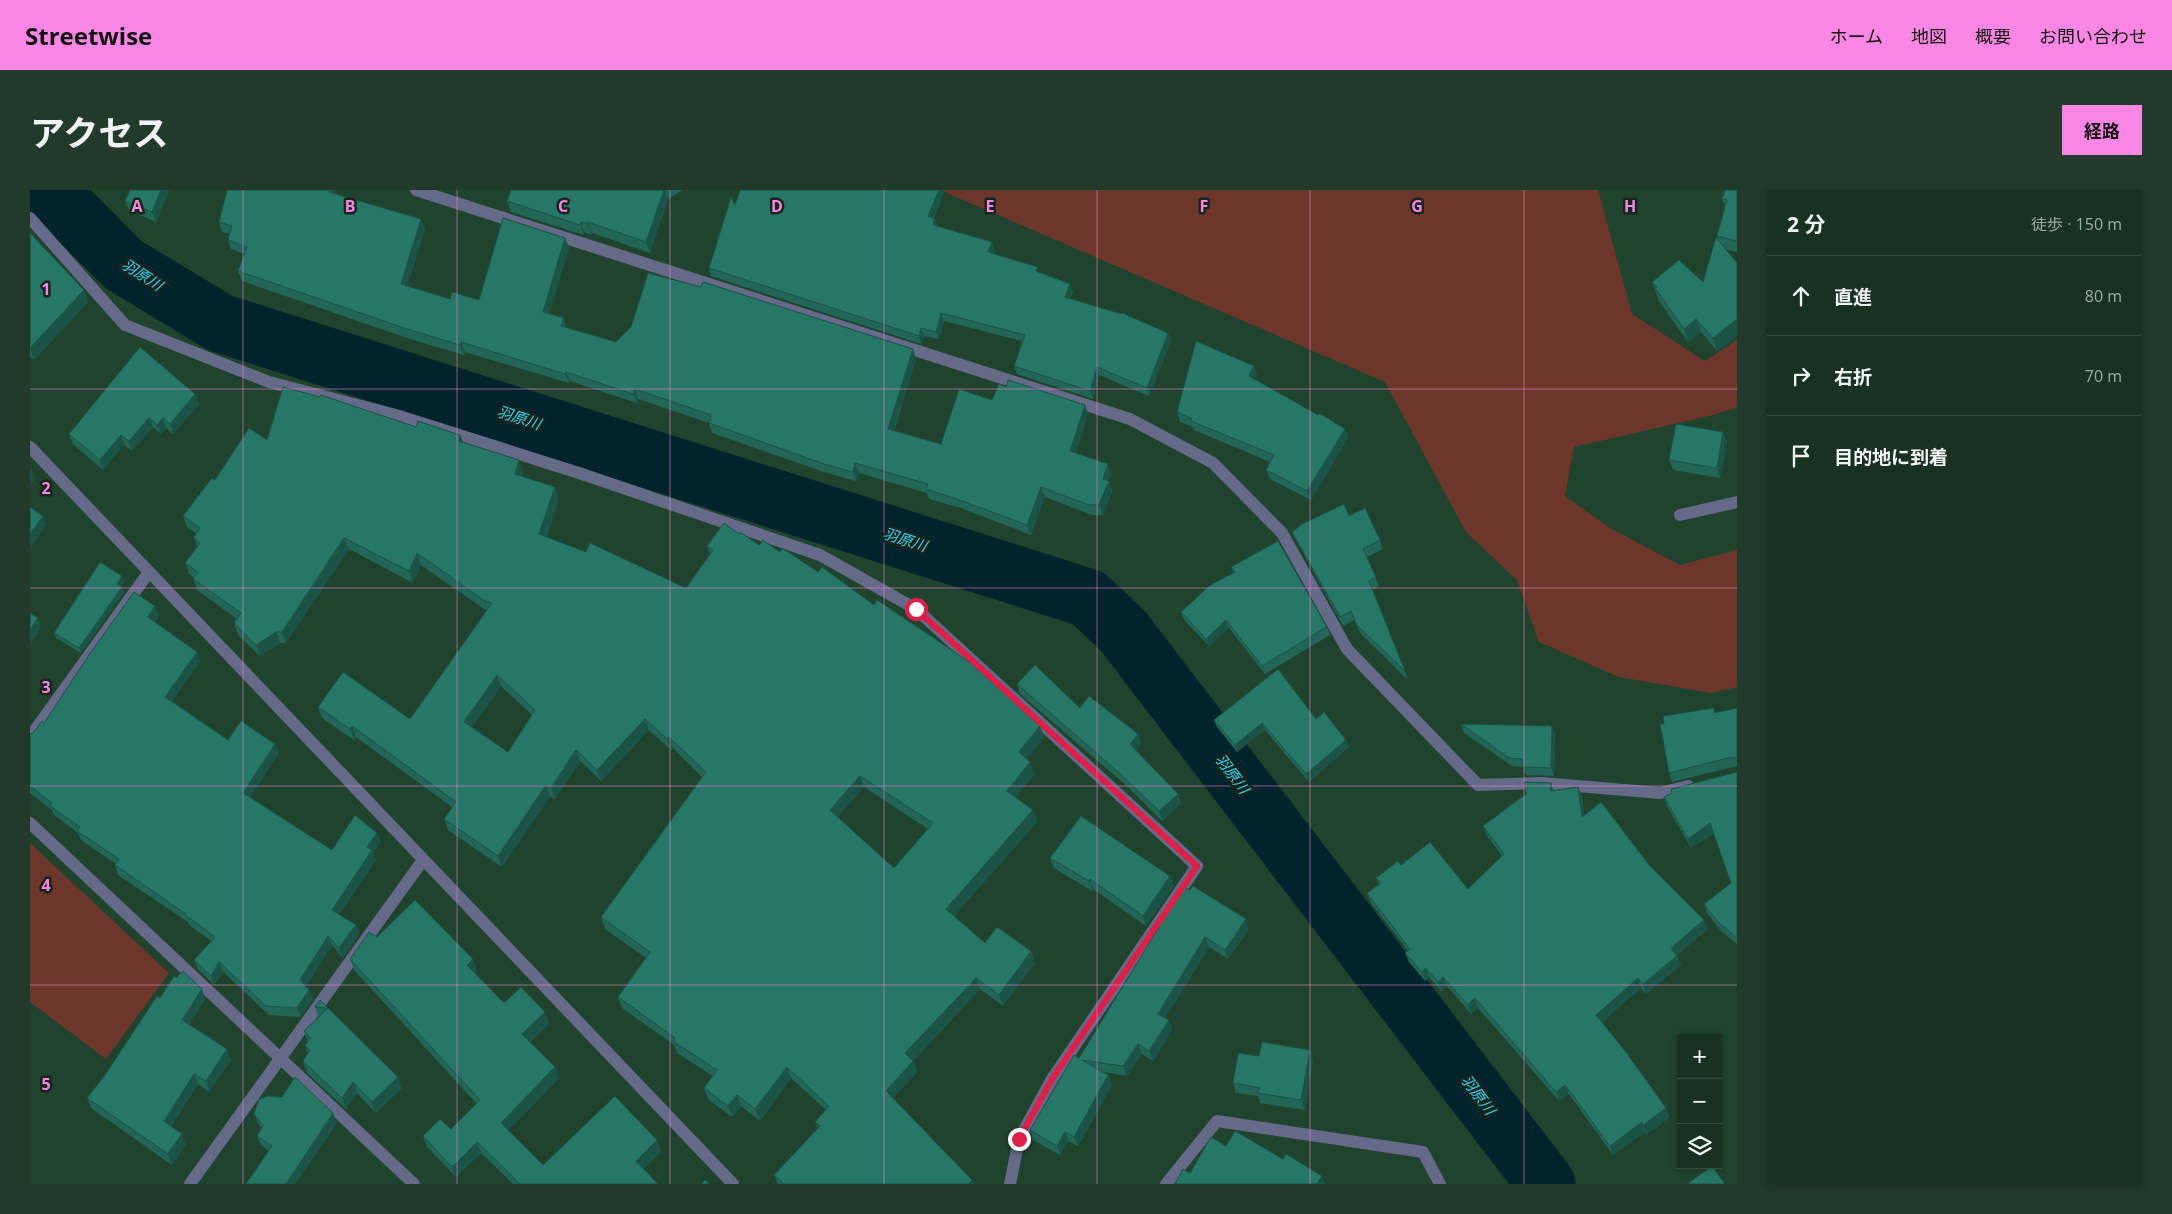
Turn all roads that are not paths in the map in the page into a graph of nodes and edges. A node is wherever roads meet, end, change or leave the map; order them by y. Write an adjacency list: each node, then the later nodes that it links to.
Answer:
1 (416, 190): 8 (street)
2 (30, 218): 15 (street)
3 (30, 447): 6 (street)
4 (1737, 502): 5 (street)
5 (1680, 515)
6 (149, 572): 7 (street); 10 (street)
7 (30, 737)
8 (1698, 784)
9 (30, 823): 11 (street)
10 (423, 860): 11 (street); 14 (street)
11 (281, 1059): 12 (street); 13 (street)
12 (190, 1184)
13 (414, 1184)
14 (733, 1184)
15 (1010, 1184)
16 (1166, 1184): 17 (street)
17 (1440, 1184)

